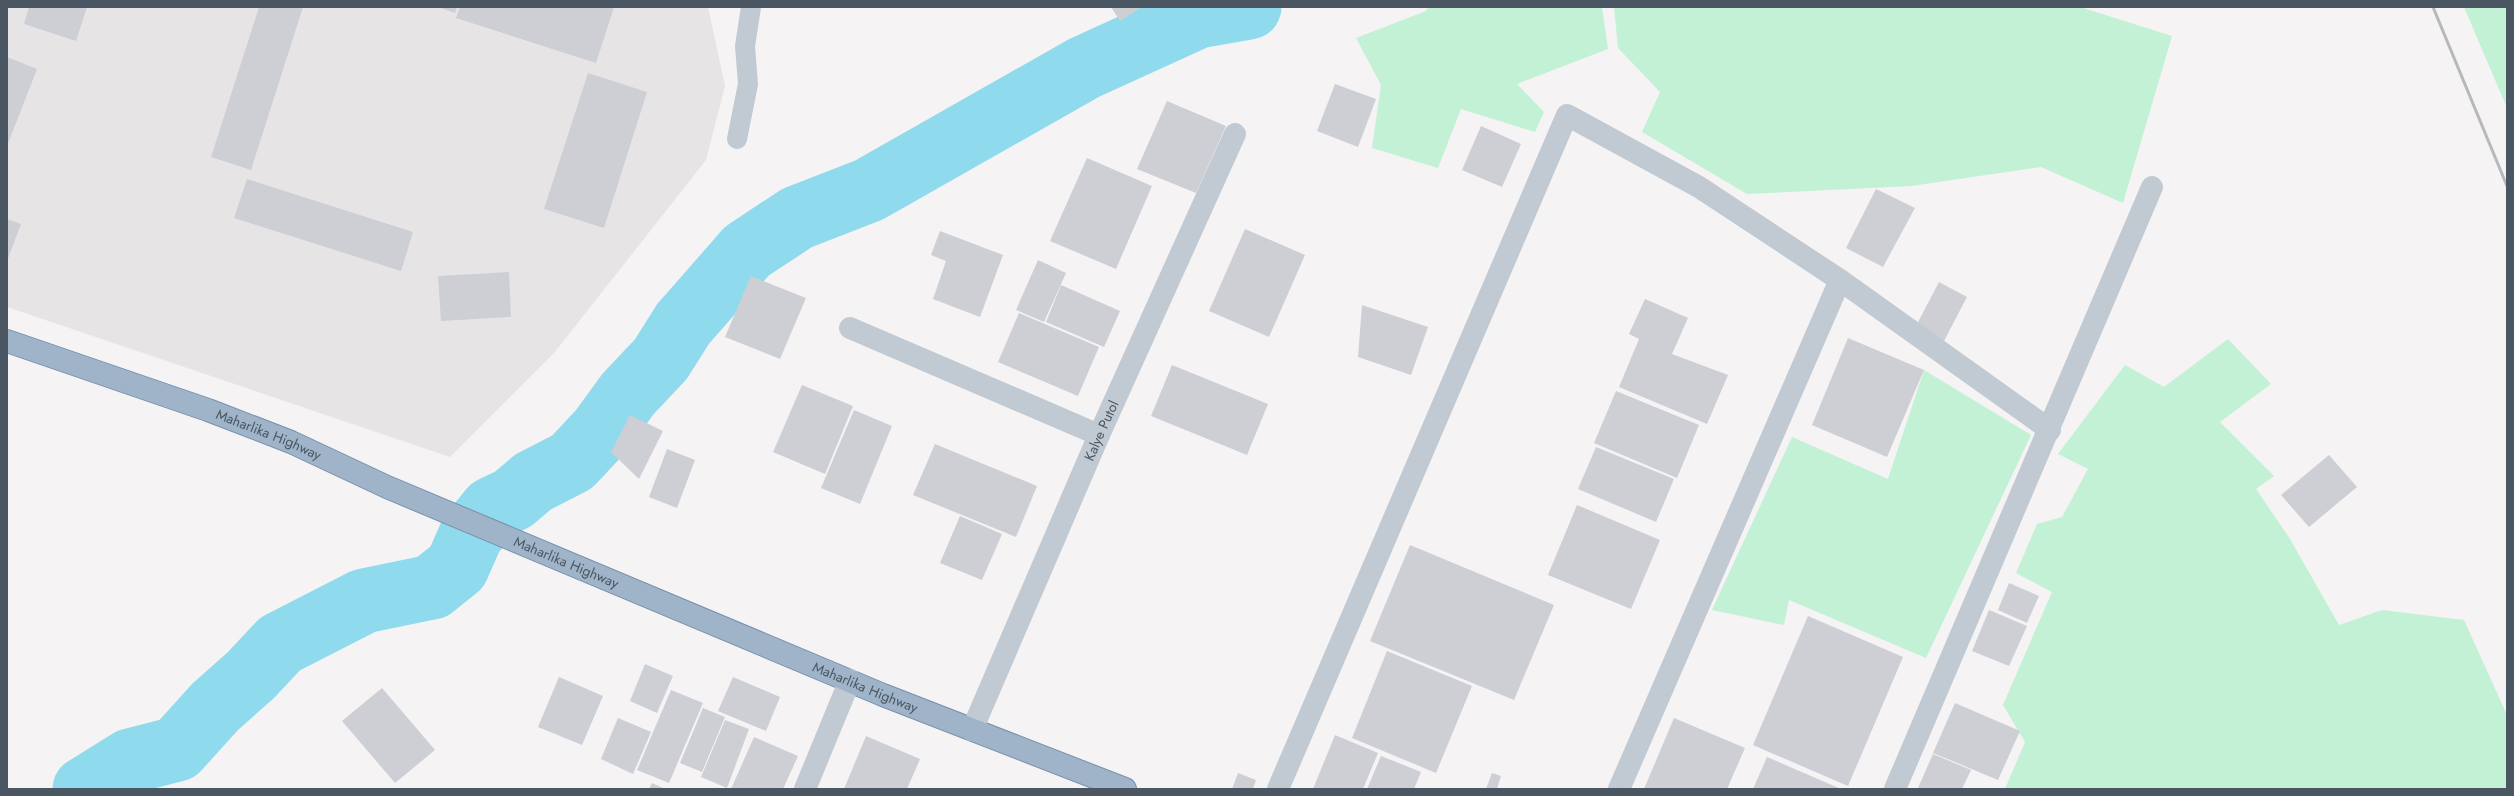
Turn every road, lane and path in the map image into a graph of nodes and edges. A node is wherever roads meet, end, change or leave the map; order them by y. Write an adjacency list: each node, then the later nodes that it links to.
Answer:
1 (751, 7): 3 (lane)
2 (1234, 134): 9 (street, Kalye Putol)
3 (737, 139)
4 (2152, 187): 8 (street)
5 (1840, 280): 8 (street); 14 (street); 15 (street)
6 (850, 328): 9 (street)
7 (7, 340): 10 (highway, Maharlika Highway)
8 (2050, 430): 16 (street)
9 (1098, 435): 11 (street, Kalye Putol)
10 (850, 680): 11 (highway, Maharlika Highway); 12 (street)
11 (972, 730): 13 (highway, Maharlika Highway)
12 (805, 789)
13 (1125, 789)
14 (1278, 789)
15 (1619, 789)
16 (1895, 789)

